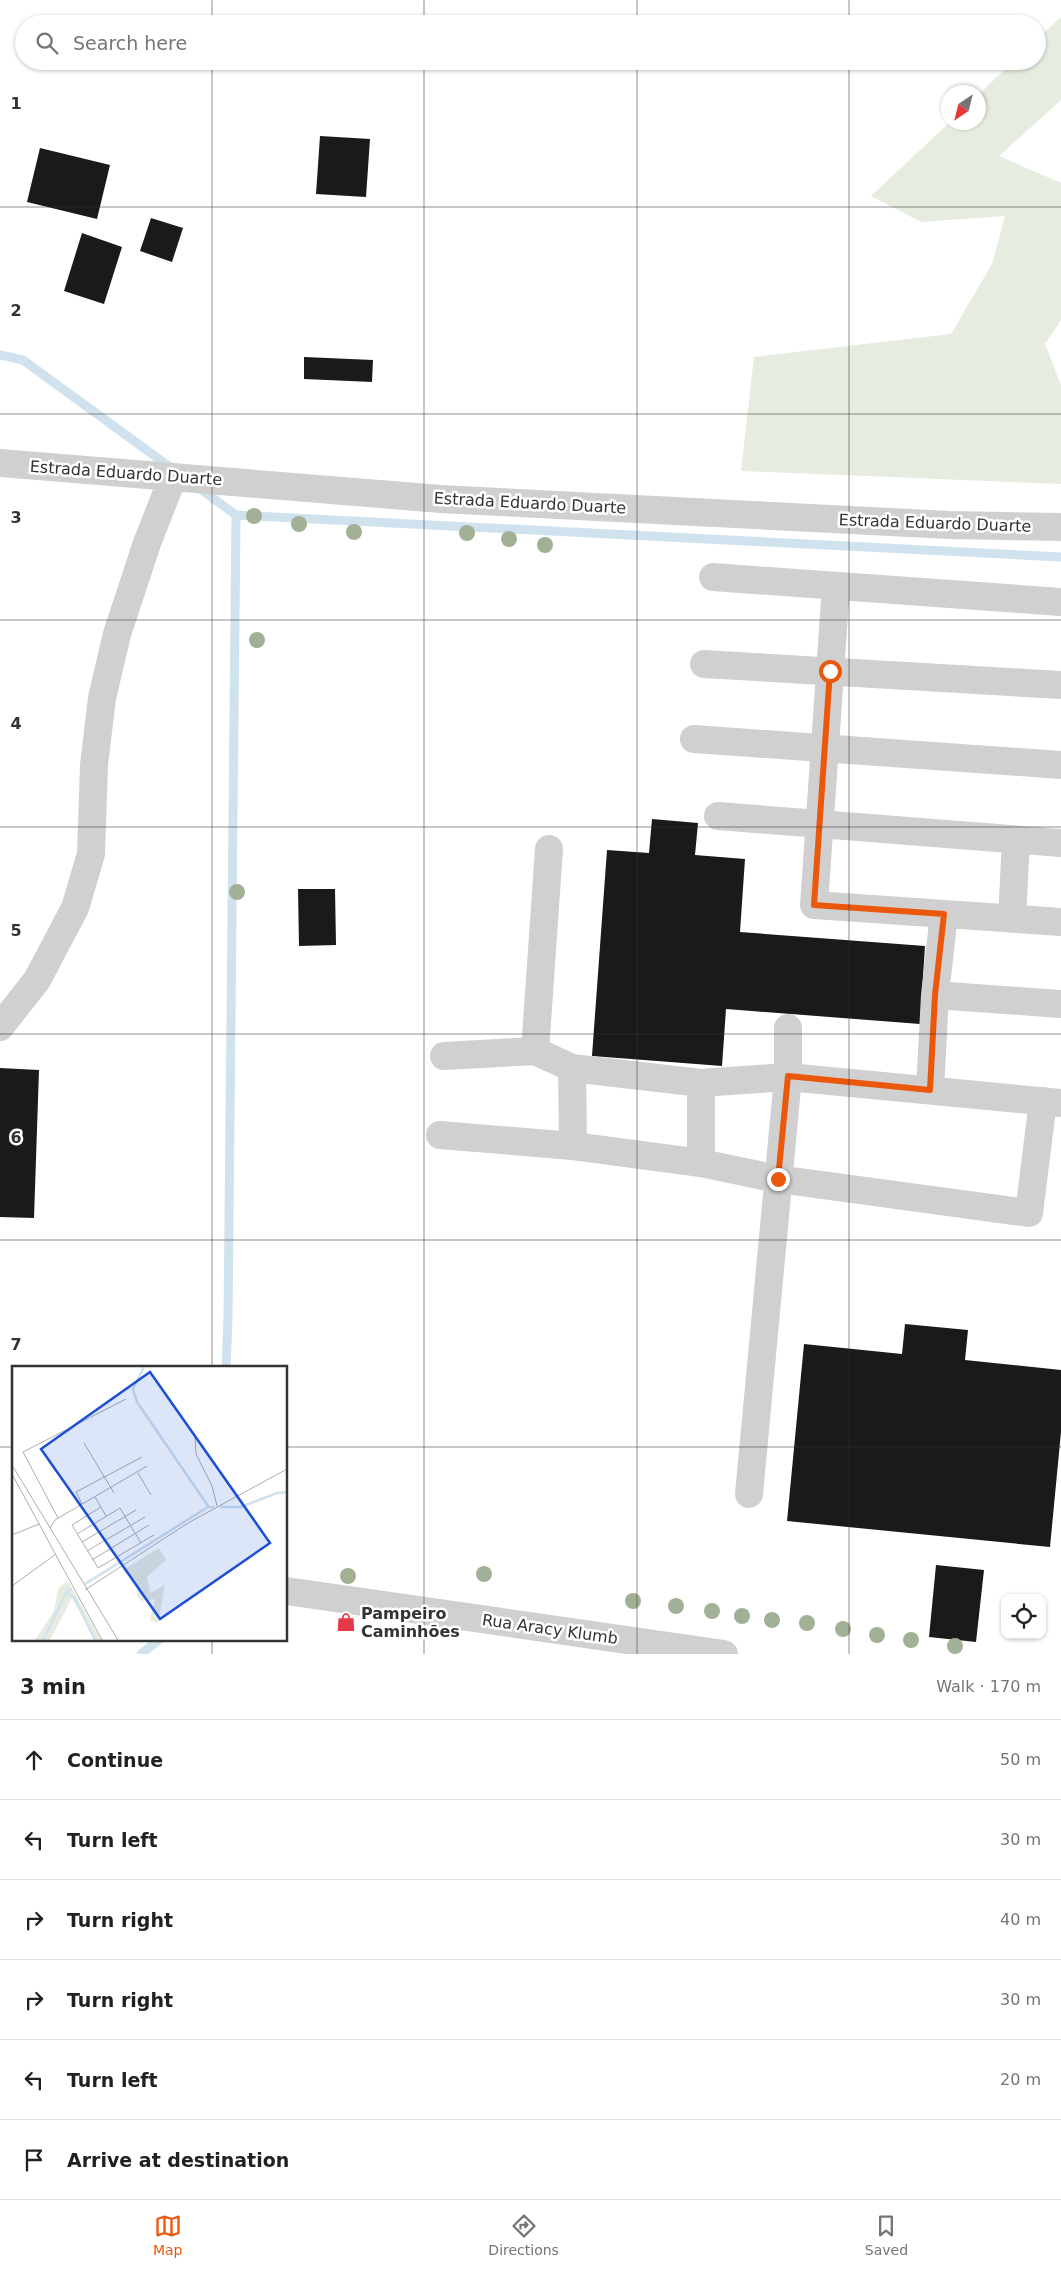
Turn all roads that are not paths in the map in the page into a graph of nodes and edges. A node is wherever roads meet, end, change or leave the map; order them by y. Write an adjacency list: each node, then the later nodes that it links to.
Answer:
1 (0, 463): 2 (street, Estrada Eduardo Duarte)
2 (173, 477): 3 (street, Estrada Eduardo Duarte); 23 (street)
3 (1061, 527)
4 (713, 577): 5 (street)
5 (836, 586): 6 (street); 8 (street)
6 (1061, 602)
7 (704, 664): 8 (street)
8 (830, 671): 9 (street); 11 (street)
9 (1061, 685)
10 (694, 738): 11 (street)
11 (825, 748): 12 (street); 14 (street)
12 (1061, 766)
13 (718, 816): 14 (street)
14 (820, 824): 15 (street); 18 (street)
15 (1016, 840): 16 (street); 19 (street)
16 (1061, 844)
17 (550, 849): 25 (street)
18 (944, 914): 19 (street); 21 (street)
19 (1012, 919): 20 (street)
20 (1061, 922)
21 (935, 995): 22 (street); 30 (street)
22 (1061, 1004)
23 (0, 1026)
24 (788, 1028): 28 (street)
25 (535, 1052): 26 (street); 27 (street)
26 (444, 1056)
27 (572, 1068): 29 (street); 33 (street)
28 (788, 1076): 29 (street); 30 (street); 35 (street)
29 (701, 1083): 34 (street)
30 (930, 1090): 31 (street)
31 (1052, 1102): 35 (street)
32 (440, 1135): 33 (street)
33 (573, 1146): 34 (street)
34 (701, 1163): 35 (street)
35 (778, 1179): 36 (street)
36 (749, 1494)
37 (288, 1591): 38 (street, Rua Aracy Klumb)
38 (724, 1654)

